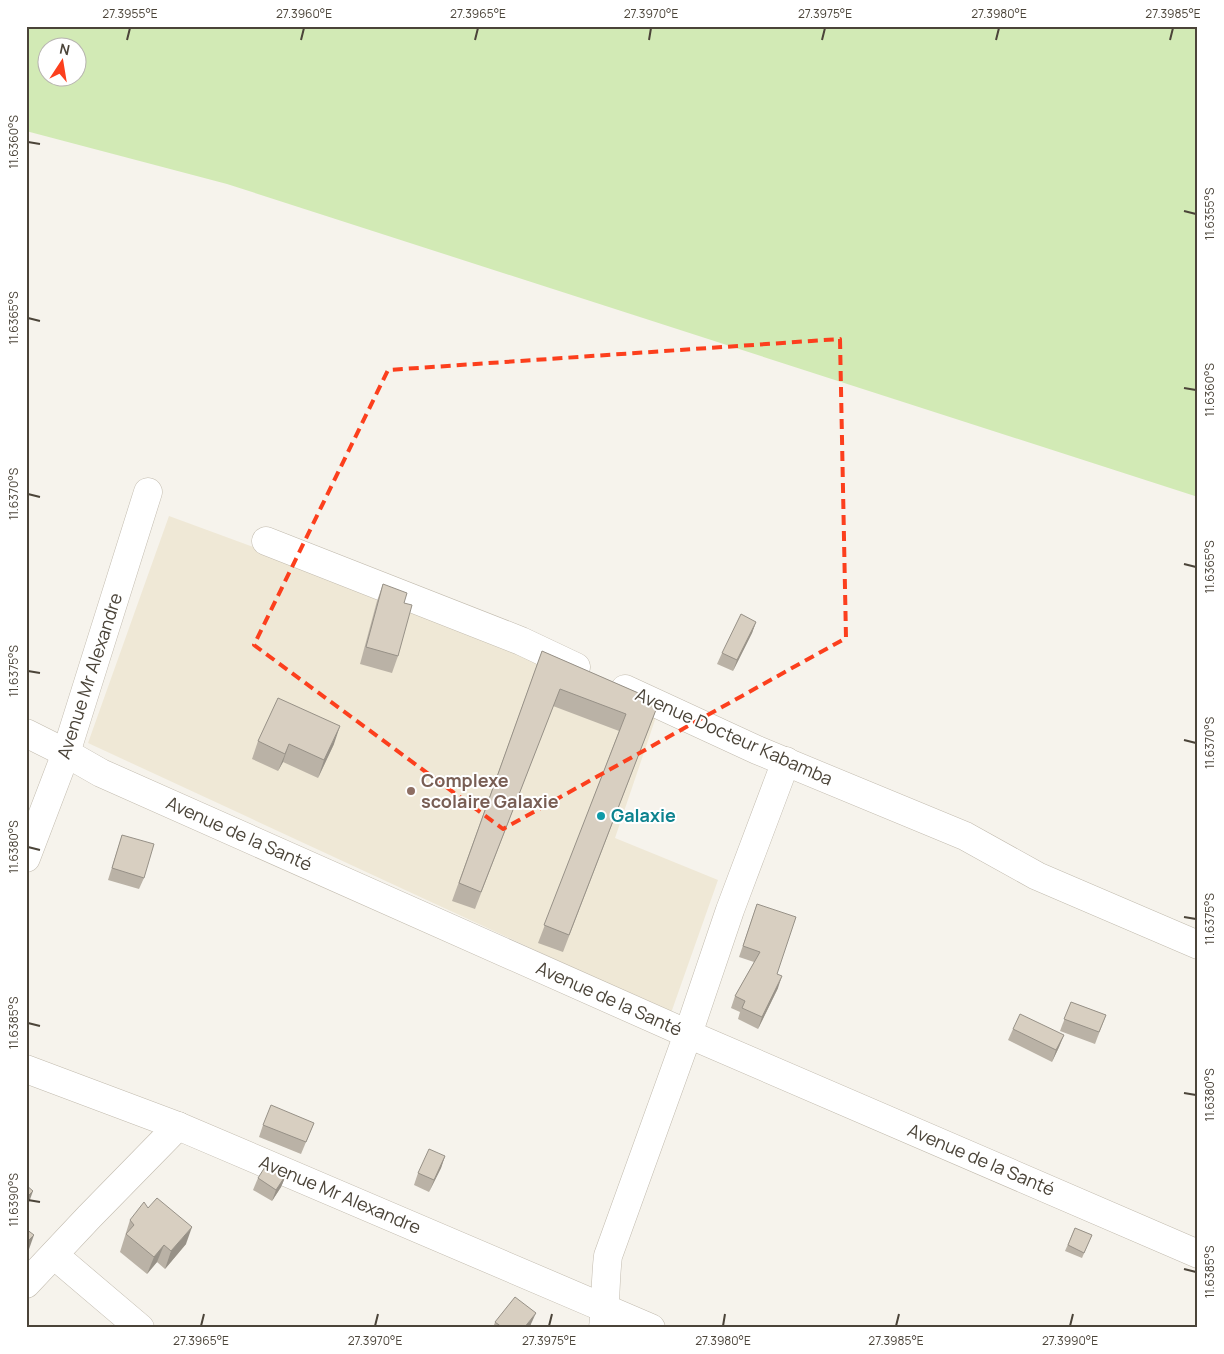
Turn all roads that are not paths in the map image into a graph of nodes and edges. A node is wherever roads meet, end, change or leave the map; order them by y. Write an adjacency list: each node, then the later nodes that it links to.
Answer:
1 (148, 492): 4 (street, Avenue Mr Alexandre)
2 (266, 540): 5 (street, Avenue Docteur Kabamba)
3 (26, 733): 4 (street, Avenue de la Santé)
4 (66, 753): 6 (street, Avenue Mr Alexandre); 8 (street, Avenue de la Santé)
5 (786, 761): 7 (street, Avenue Docteur Kabamba); 8 (street)
6 (26, 858)
7 (1198, 945)
8 (688, 1034): 11 (street, Avenue de la Santé); 14 (street)
9 (26, 1069): 10 (street, Avenue Mr Alexandre)
10 (178, 1126): 12 (street); 14 (street, Avenue Mr Alexandre)
11 (1198, 1254)
12 (54, 1255): 13 (street); 15 (street)
13 (26, 1284)
14 (604, 1318): 16 (street, Avenue Mr Alexandre)
15 (140, 1328)
16 (651, 1328)

